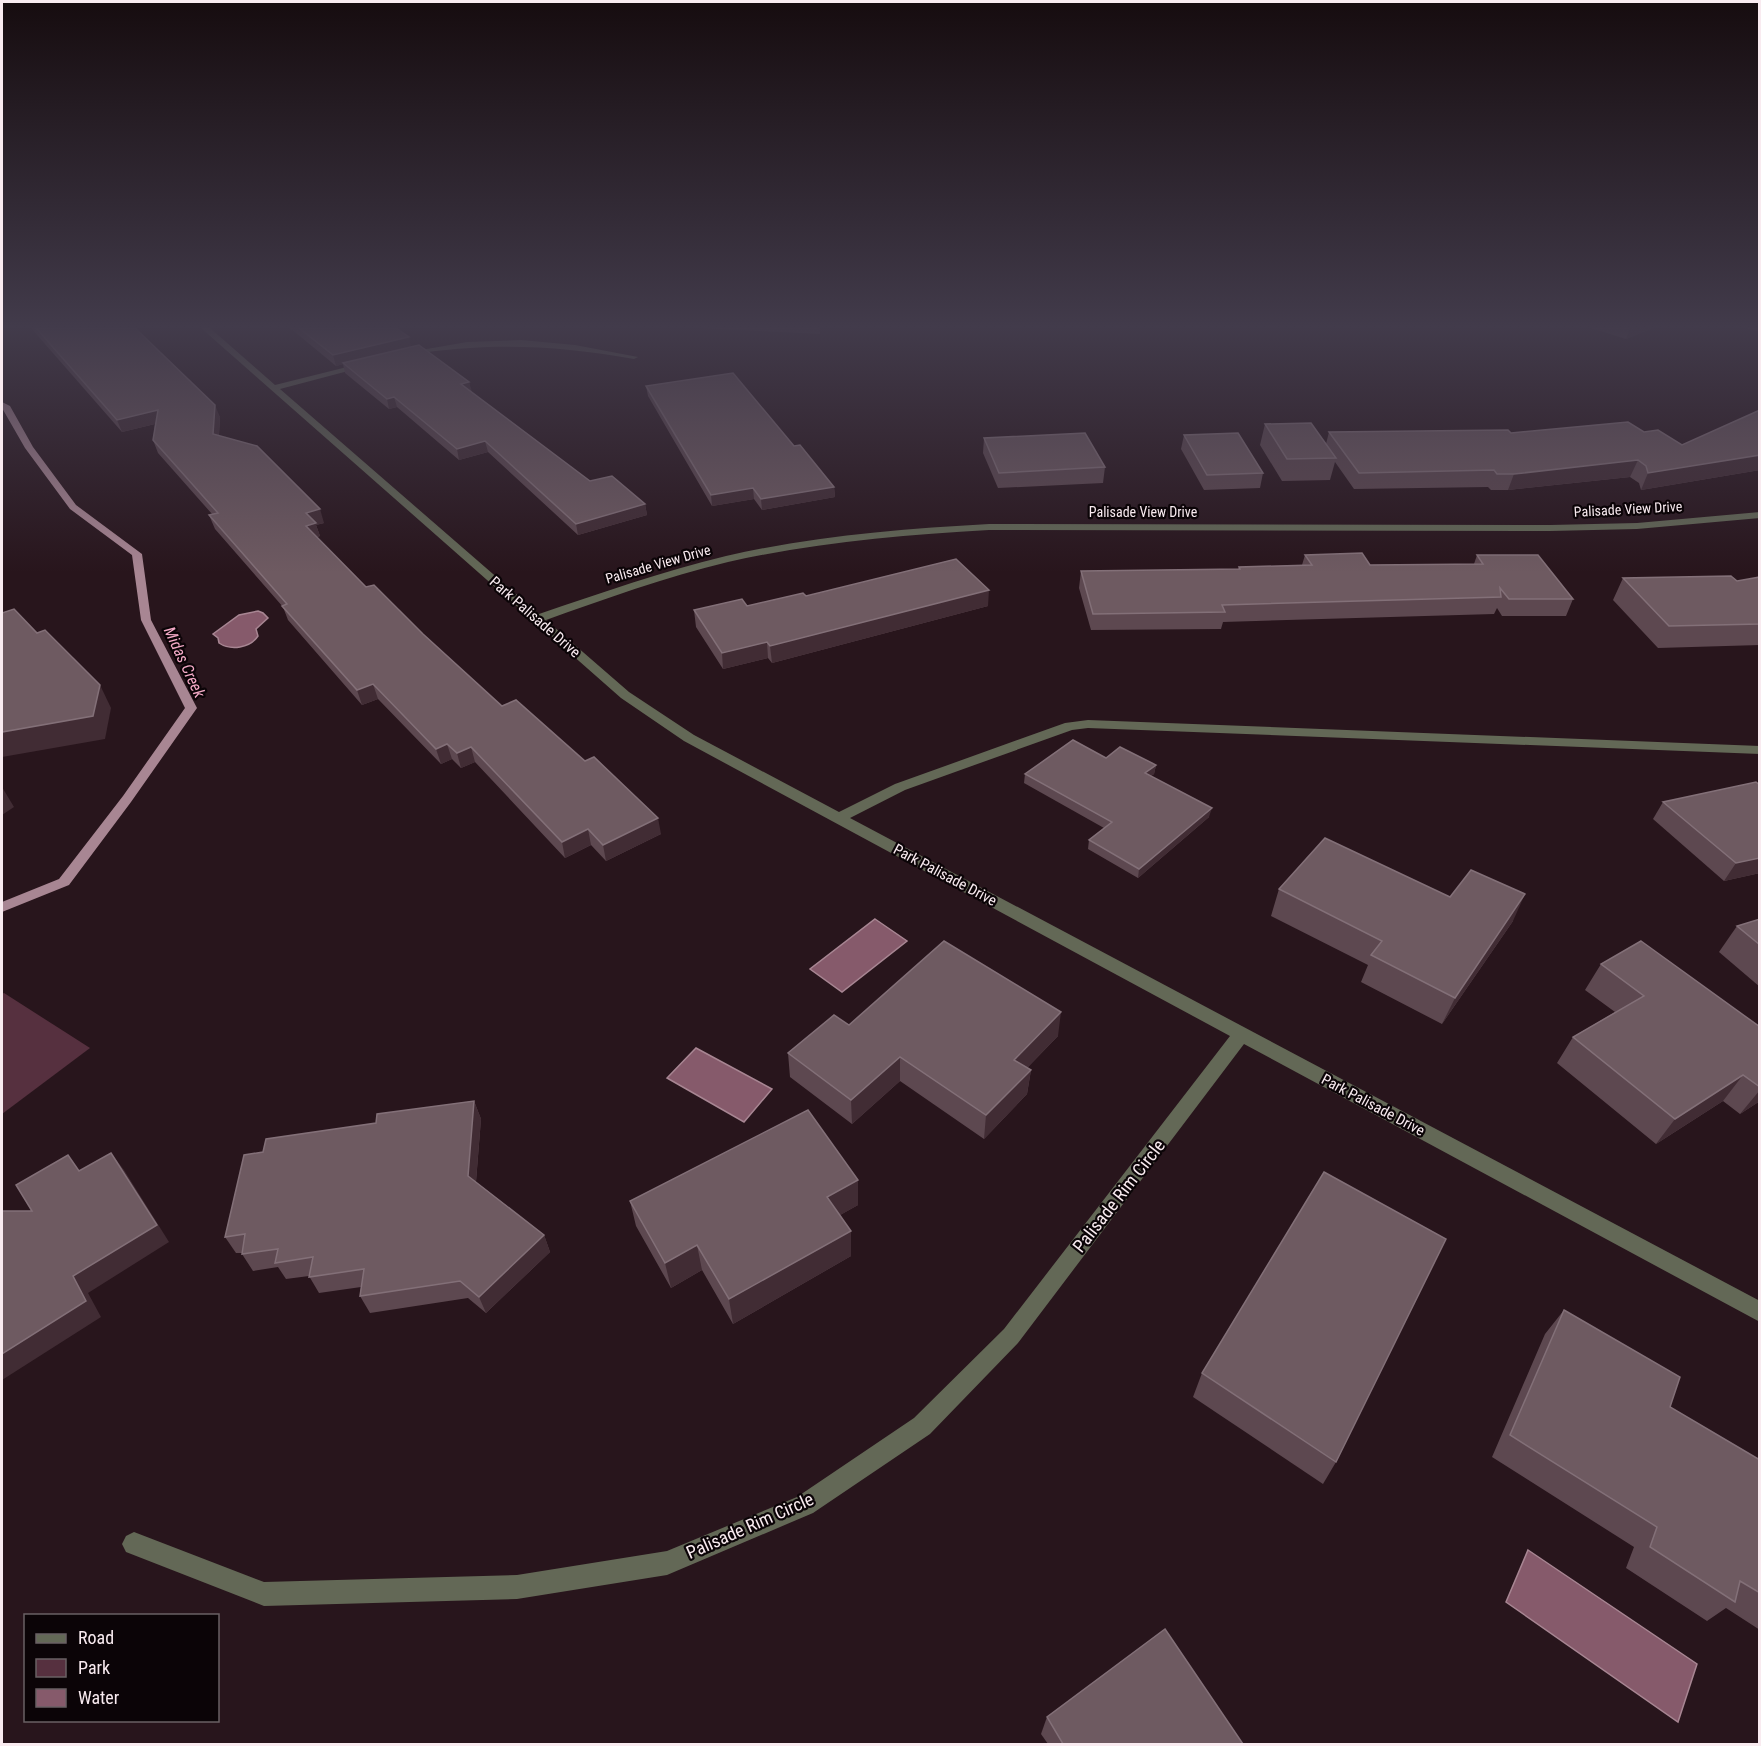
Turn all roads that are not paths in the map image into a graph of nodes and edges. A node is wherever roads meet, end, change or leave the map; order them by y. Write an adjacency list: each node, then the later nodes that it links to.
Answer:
1 (298, 409): 3 (street, Park Palisade Drive)
2 (1760, 515): 3 (street, Palisade View Drive)
3 (537, 619): 5 (street, Park Palisade Drive)
4 (1760, 750): 5 (street)
5 (839, 818): 6 (street, Park Palisade Drive)
6 (1242, 1034): 7 (street, Park Palisade Drive); 8 (street, Palisade Rim Circle)
7 (1760, 1312)
8 (134, 1544)

